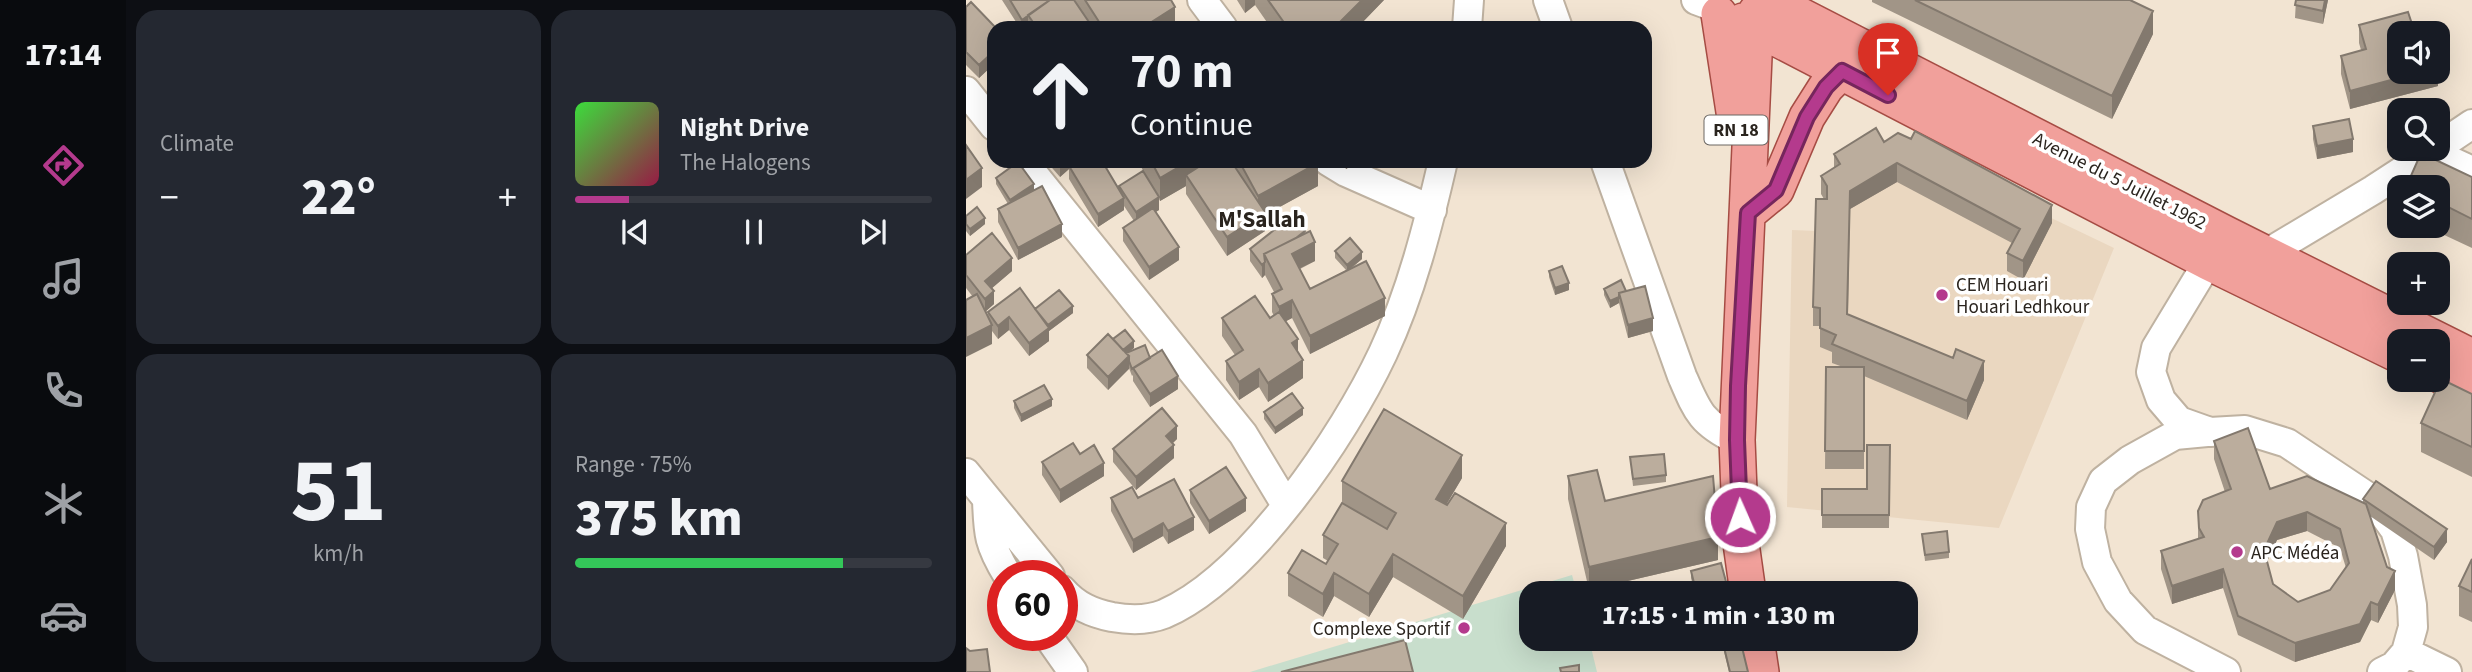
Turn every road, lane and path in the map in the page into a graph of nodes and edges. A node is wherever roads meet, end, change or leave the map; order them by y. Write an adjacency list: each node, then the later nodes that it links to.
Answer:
1 (1202, 0): 5 (street)
2 (1469, 0): 6 (street)
3 (1548, 0): 7 (street)
4 (1736, 9): 8 (main road, Avenue du 5 Juillet 1962); 21 (main road, RN 18); 22 (main road, Avenue du 5 Juillet 1962)
5 (1218, 21)
6 (1468, 21)
7 (1556, 21)
8 (1842, 71): 21 (main road); 23 (main road, Avenue du 5 Juillet 1962)
9 (966, 91): 10 (street)
10 (987, 117)
11 (2472, 124): 12 (street)
12 (2450, 139)
13 (2450, 158): 19 (street)
14 (2417, 161): 22 (street)
15 (1029, 168): 32 (street)
16 (1339, 168): 20 (street)
17 (1441, 168): 20 (street)
18 (1608, 168): 29 (street)
19 (2472, 171)
20 (1432, 210): 32 (street)
21 (1748, 230): 29 (main road, RN 18)
22 (2266, 254): 25 (main road, Avenue du 5 Juillet 1962)
23 (2208, 262): 24 (main road, Avenue du 5 Juillet 1962); 28 (street)
24 (2387, 349)
25 (2472, 357)
26 (2450, 380): 27 (main road)
27 (2472, 391)
28 (2210, 432): 39 (street); 42 (street)
29 (1737, 440): 35 (main road, RN 18)
30 (966, 473): 31 (street)
31 (987, 499): 33 (street); 34 (street)
32 (1286, 505): 36 (street)
33 (998, 560)
34 (1037, 560)
35 (1746, 581)
36 (1078, 604)
37 (1058, 651): 40 (street)
38 (1758, 651): 41 (main road)
39 (2406, 652): 43 (street); 44 (street)
40 (1073, 672)
41 (1761, 672)
42 (2226, 672)
43 (2382, 672)
44 (2447, 672)

